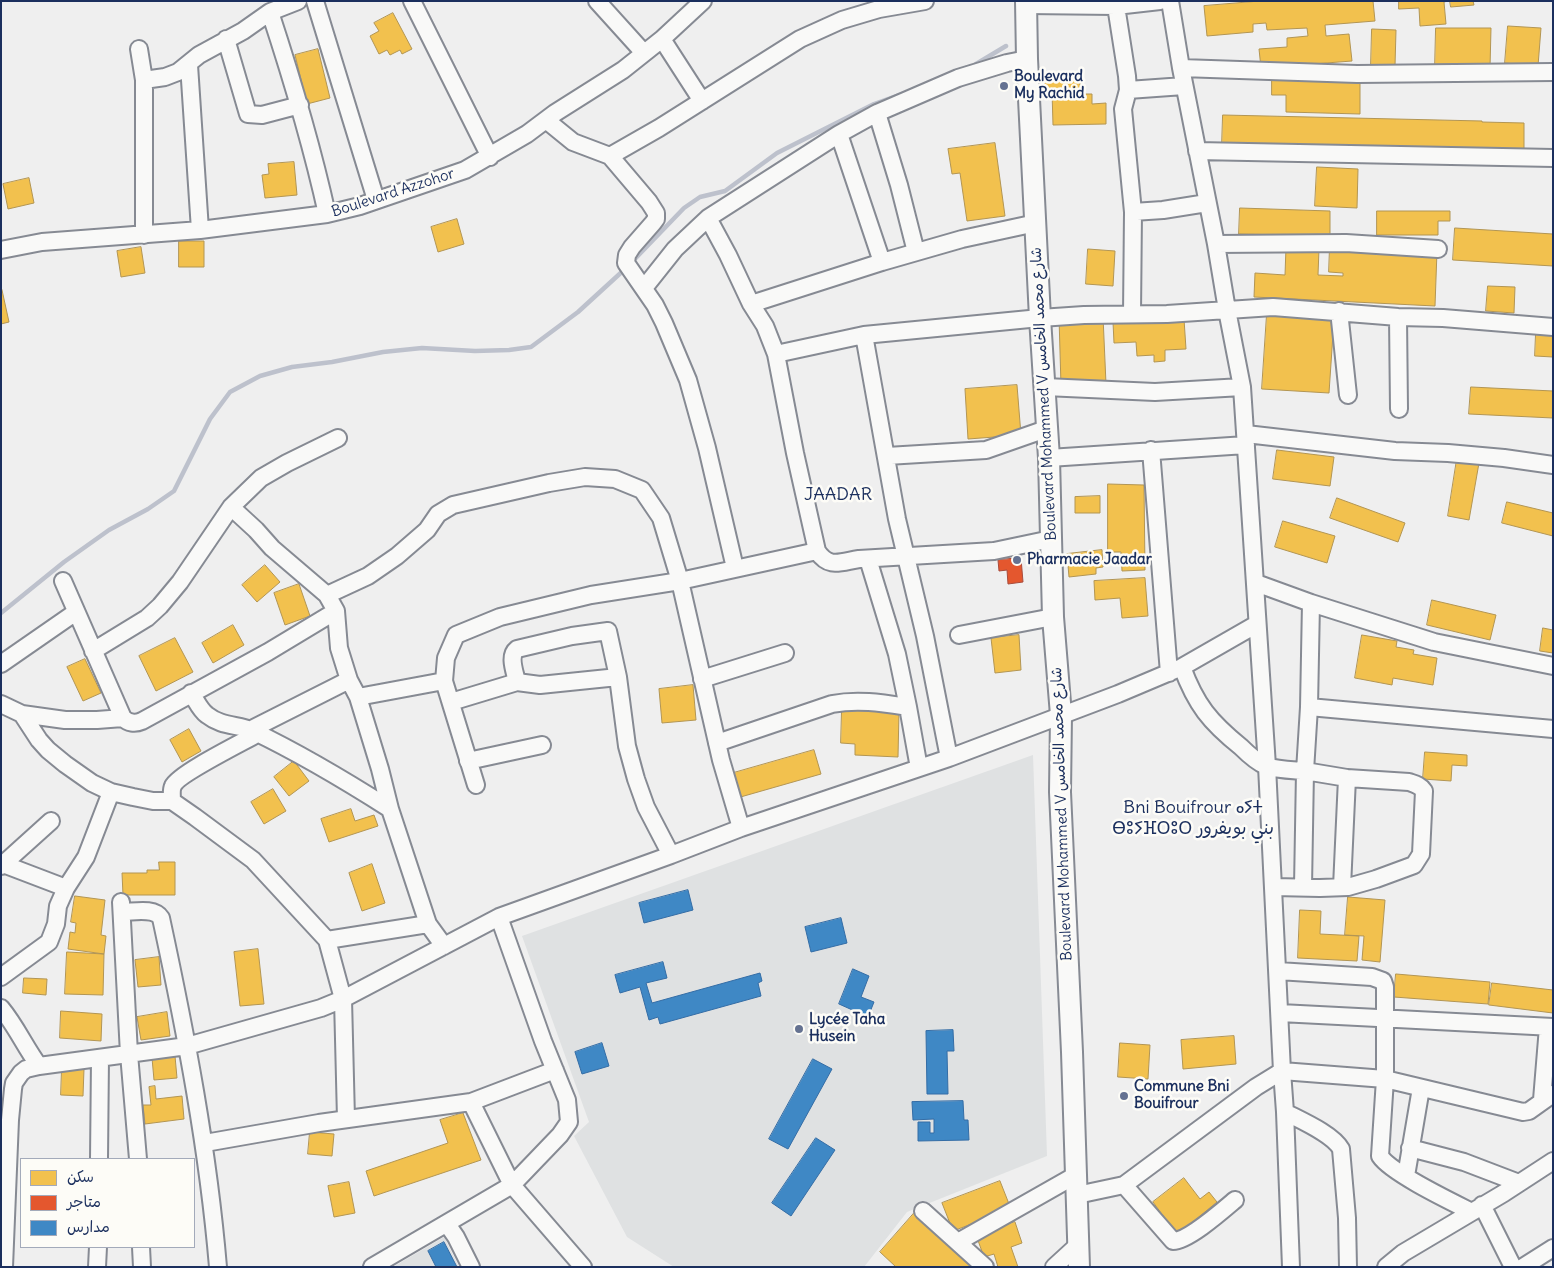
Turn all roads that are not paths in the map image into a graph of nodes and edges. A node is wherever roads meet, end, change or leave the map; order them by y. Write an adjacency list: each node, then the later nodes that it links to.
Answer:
1 (298, 1): 11 (street)
2 (315, 1): 32 (street)
3 (412, 1): 29 (street)
4 (598, 1): 15 (street)
5 (703, 1): 13 (street, Boulevard Azzohor)
6 (924, 1): 23 (street)
7 (1160, 1): 10 (street)
8 (1170, 1): 18 (street)
9 (1026, 3): 10 (street); 16 (main road, Boulevard Mohammed V شارع محمد الخامس)
10 (1116, 6): 22 (street)
11 (270, 12): 12 (street); 24 (street)
12 (226, 39): 17 (street); 24 (street)
13 (662, 39): 15 (street, Boulevard Azzohor); 23 (street)
14 (139, 49): 20 (street)
15 (644, 53): 26 (street, Boulevard Azzohor)
16 (1027, 59): 25 (street); 37 (main road, Boulevard Mohammed V شارع محمد الخامس)
17 (189, 65): 20 (street); 38 (street)
18 (1181, 68): 19 (street); 21 (street)
19 (1553, 72)
20 (144, 80): 39 (street)
21 (1184, 86): 22 (street); 28 (street)
22 (1128, 90): 34 (street)
23 (702, 101): 30 (street)
24 (300, 105): 35 (street)
25 (877, 113): 27 (street); 43 (street)
26 (546, 120): 29 (street, Boulevard Azzohor); 30 (street)
27 (839, 134): 36 (street); 44 (street)
28 (1197, 152): 31 (street); 33 (street)
29 (490, 156): 32 (street, Boulevard Azzohor)
30 (610, 156): 45 (street)
31 (1553, 158)
32 (376, 200): 35 (street, Boulevard Azzohor)
33 (1207, 203): 34 (street); 40 (street)
34 (1133, 212): 49 (street)
35 (327, 214): 38 (street, Boulevard Azzohor)
36 (708, 218): 45 (street); 46 (street)
37 (1036, 223): 43 (street); 51 (main road, Boulevard Mohammed V شارع محمد الخامس)
38 (200, 230): 39 (street, Boulevard Azzohor)
39 (144, 235): 42 (street, Boulevard Azzohor)
40 (1216, 244): 41 (street); 47 (street)
41 (1438, 249)
42 (1, 250)
43 (916, 252): 44 (street)
44 (882, 262): 46 (street)
45 (642, 285): 71 (street)
46 (750, 304): 54 (street)
47 (1227, 310): 48 (street); 49 (street); 56 (street)
48 (1339, 311): 50 (street); 57 (street)
49 (1132, 314): 51 (street)
50 (1398, 317): 52 (street); 58 (street)
51 (1040, 318): 53 (street); 55 (main road, Boulevard Mohammed V شارع محمد الخامس)
52 (1553, 327)
53 (864, 335): 54 (street); 63 (street)
54 (776, 354): 68 (street)
55 (1045, 387): 56 (street); 59 (main road, Boulevard Mohammed V شارع محمد الخامس)
56 (1242, 388): 61 (street)
57 (1348, 395)
58 (1399, 409)
59 (1046, 429): 63 (street); 64 (main road, Boulevard Mohammed V شارع محمد الخامس)
60 (338, 438): 66 (street)
61 (1246, 439): 62 (street); 65 (street); 74 (street)
62 (1151, 450): 64 (street); 86 (street)
63 (887, 456): 69 (street)
64 (1049, 458): 67 (main road, Boulevard Mohammed V شارع محمد الخامس)
65 (1553, 465)
66 (231, 507): 75 (street); 82 (street)
67 (1051, 539): 69 (street); 79 (main road, Boulevard Mohammed V شارع محمد الخامس)
68 (817, 551): 70 (street); 71 (street)
69 (907, 557): 70 (street); 105 (street)
70 (868, 559): 96 (street)
71 (735, 568): 73 (street)
72 (63, 581): 78 (street)
73 (680, 581): 75 (street); 88 (street); 90 (street)
74 (1256, 583): 76 (street); 80 (street)
75 (326, 595): 77 (street)
76 (1311, 603): 85 (street); 97 (street)
77 (336, 611): 89 (street); 92 (street)
78 (76, 612): 82 (street); 84 (street)
79 (1053, 618): 81 (street); 99 (main road, Boulevard Mohammed V شارع محمد الخامس)
80 (1257, 624): 86 (street); 107 (street)
81 (959, 635)
82 (93, 651): 100 (street)
83 (786, 653): 88 (street)
84 (1, 664)
85 (1553, 666)
86 (1176, 670): 99 (street); 107 (street)
87 (618, 677): 91 (street); 91 (street); 117 (street)
88 (702, 679): 103 (street)
89 (349, 680): 93 (street); 102 (street)
90 (444, 681): 93 (street); 94 (street)
91 (516, 682): 94 (street)
92 (191, 693): 100 (street); 102 (street)
93 (358, 697): 114 (street)
94 (451, 702): 106 (street)
95 (2, 707): 98 (street)
96 (908, 707): 103 (street); 108 (street)
97 (1309, 707): 101 (street); 109 (street)
98 (22, 714): 100 (street); 112 (street)
99 (1061, 715): 105 (street); 152 (main road, Boulevard Mohammed V شارع محمد الخامس)
100 (123, 718)
101 (1553, 729)
102 (254, 732): 113 (street); 114 (street)
103 (717, 743): 116 (street)
104 (542, 745): 106 (street)
105 (950, 758): 108 (street)
106 (468, 761): 111 (street)
107 (1267, 766): 109 (street); 119 (street)
108 (919, 768): 116 (street)
109 (1305, 771): 110 (street); 120 (street)
110 (1347, 778): 121 (street); 121 (street)
111 (476, 785)
112 (112, 792): 113 (street); 122 (street)
113 (172, 801): 125 (street)
114 (390, 809): 124 (street)
115 (50, 821): 118 (street)
116 (742, 828): 117 (street)
117 (671, 856): 123 (street)
118 (2, 865): 122 (street)
119 (1274, 887): 120 (street); 127 (street)
120 (1303, 887): 121 (street)
121 (1342, 887)
122 (66, 888): 128 (street)
123 (499, 917): 126 (street); 138 (street)
124 (428, 924): 125 (street); 126 (street)
125 (327, 940): 129 (street)
126 (444, 946): 129 (street)
127 (1278, 971): 131 (street); 132 (street)
128 (1, 977)
129 (342, 999): 134 (street); 146 (street)
130 (1, 1008): 137 (street)
131 (1280, 1012): 132 (street); 139 (street)
132 (1384, 1018): 133 (street); 140 (street)
133 (1550, 1027): 142 (street)
134 (187, 1046): 135 (street); 135 (street); 147 (street)
135 (129, 1054): 136 (street); 150 (street)
136 (100, 1058): 137 (street); 149 (street)
137 (39, 1066): 145 (street)
138 (555, 1070): 143 (street); 156 (street)
139 (1282, 1071): 140 (street); 144 (street); 157 (street)
140 (1385, 1080): 141 (street); 153 (street)
141 (1421, 1088): 142 (street); 148 (street)
142 (1547, 1097)
143 (472, 1102): 146 (street); 156 (street)
144 (1285, 1112): 178 (street); 179 (street)
145 (6, 1119): 154 (street)
146 (346, 1119): 147 (street)
147 (205, 1143): 171 (street)
148 (1410, 1148): 153 (street); 155 (street)
149 (99, 1158)
150 (138, 1158)
151 (1553, 1162): 155 (street)
152 (1076, 1175): 158 (main road, Boulevard Mohammed V شارع محمد الخامس); 163 (street)
153 (1406, 1176): 160 (street)
154 (4, 1180): 168 (street)
155 (1519, 1183): 160 (street)
156 (512, 1185): 162 (street); 174 (street)
157 (1124, 1185): 158 (street); 159 (street)
158 (1077, 1195): 164 (main road, Boulevard Mohammed V شارع محمد الخامس)
159 (1235, 1200)
160 (1477, 1209): 180 (street); 181 (street)
161 (923, 1211): 163 (street)
162 (447, 1224): 172 (street); 173 (street)
163 (958, 1242): 175 (street)
164 (1078, 1245): 176 (street); 177 (main road, Boulevard Mohammed V شارع محمد الخامس)
165 (98, 1248): 169 (street)
166 (142, 1248): 170 (street)
167 (1553, 1248): 182 (street)
168 (4, 1267)
169 (98, 1267)
170 (142, 1267)
171 (218, 1267)
172 (372, 1267)
173 (471, 1267)
174 (583, 1267)
175 (985, 1267)
176 (1054, 1267)
177 (1079, 1267)
178 (1291, 1267)
179 (1348, 1267)
180 (1386, 1267)
181 (1513, 1267)
182 (1523, 1267)

